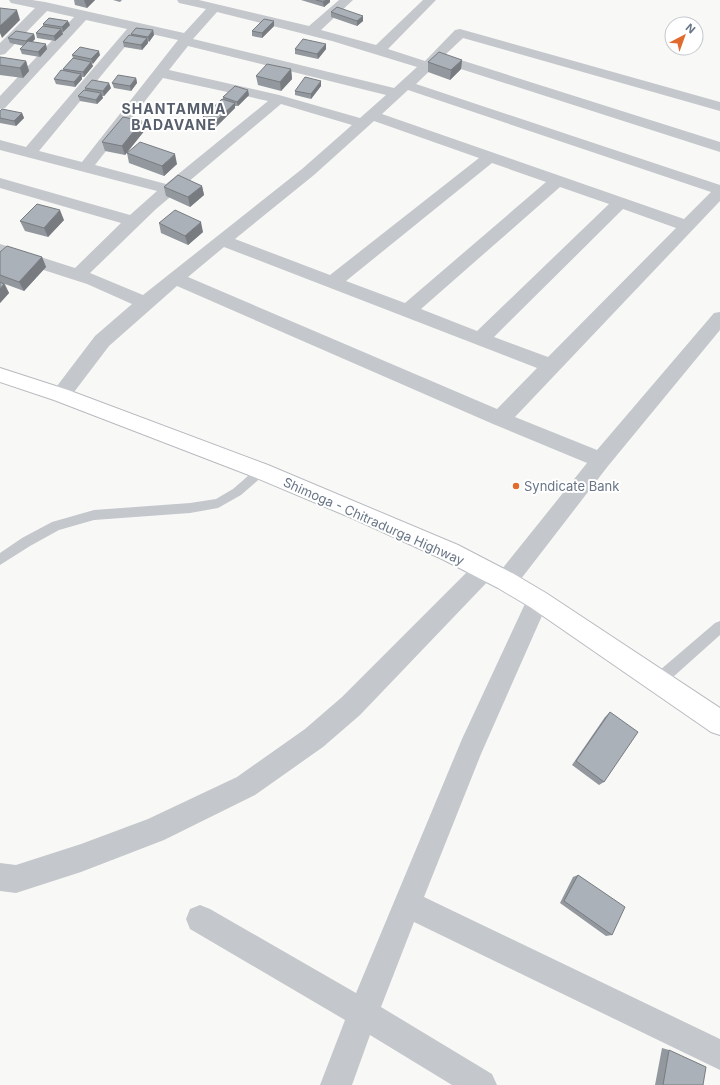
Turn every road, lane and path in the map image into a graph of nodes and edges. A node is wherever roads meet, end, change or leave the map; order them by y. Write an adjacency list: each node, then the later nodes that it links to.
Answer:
1 (15, 0): 5 (street)
2 (183, 0): 6 (street)
3 (347, 0): 9 (street)
4 (430, 0): 11 (street)
5 (45, 6): 7 (street); 12 (street)
6 (215, 7): 9 (street); 10 (street)
7 (83, 15): 8 (street); 17 (street)
8 (136, 27): 10 (street); 22 (street)
9 (311, 32): 11 (street)
10 (186, 39): 14 (street); 15 (street)
11 (379, 50): 13 (street)
12 (0, 51)
13 (432, 62): 15 (street); 18 (street); 21 (street)
14 (161, 72): 16 (street); 24 (street)
15 (401, 89): 19 (street); 28 (street)
16 (279, 100): 19 (street); 27 (street)
17 (0, 105)
18 (720, 108)
19 (367, 119): 23 (street); 32 (street)
20 (0, 145): 22 (street)
21 (720, 147)
22 (30, 152): 24 (street)
23 (490, 157): 25 (street); 36 (street)
24 (86, 167): 27 (street)
25 (558, 180): 29 (street); 38 (street)
26 (0, 183): 30 (street)
27 (168, 189): 30 (street)
28 (720, 191): 31 (street)
29 (620, 203): 31 (street); 40 (street)
30 (134, 221): 34 (street)
31 (687, 226): 41 (street)
32 (222, 240): 35 (street); 36 (street)
33 (0, 250): 34 (street)
34 (78, 276): 37 (street)
35 (176, 279): 37 (street); 44 (street)
36 (333, 282): 38 (street)
37 (145, 303): 43 (street)
38 (408, 311): 40 (street)
39 (720, 318): 45 (street)
40 (480, 338): 41 (street)
41 (551, 366): 44 (street)
42 (0, 375): 43 (main road, Shimoga - Chitradurga Highway)
43 (61, 395): 46 (main road, Shimoga - Chitradurga Highway)
44 (500, 419): 45 (street)
45 (601, 460): 48 (street)
46 (261, 471): 47 (lane); 48 (main road, Shimoga - Chitradurga Highway)
47 (0, 560)
48 (495, 576): 49 (main road, Shimoga - Chitradurga Highway); 53 (street)
49 (538, 600): 51 (main road, Shimoga - Chitradurga Highway); 54 (street)
50 (720, 627): 51 (lane)
51 (658, 681): 52 (main road, Shimoga - Chitradurga Highway)
52 (720, 723)
53 (0, 877)
54 (408, 904): 56 (street); 57 (street)
55 (200, 919): 56 (street)
56 (363, 1013): 58 (street); 59 (street)
57 (720, 1055)
58 (336, 1085)
59 (481, 1085)

